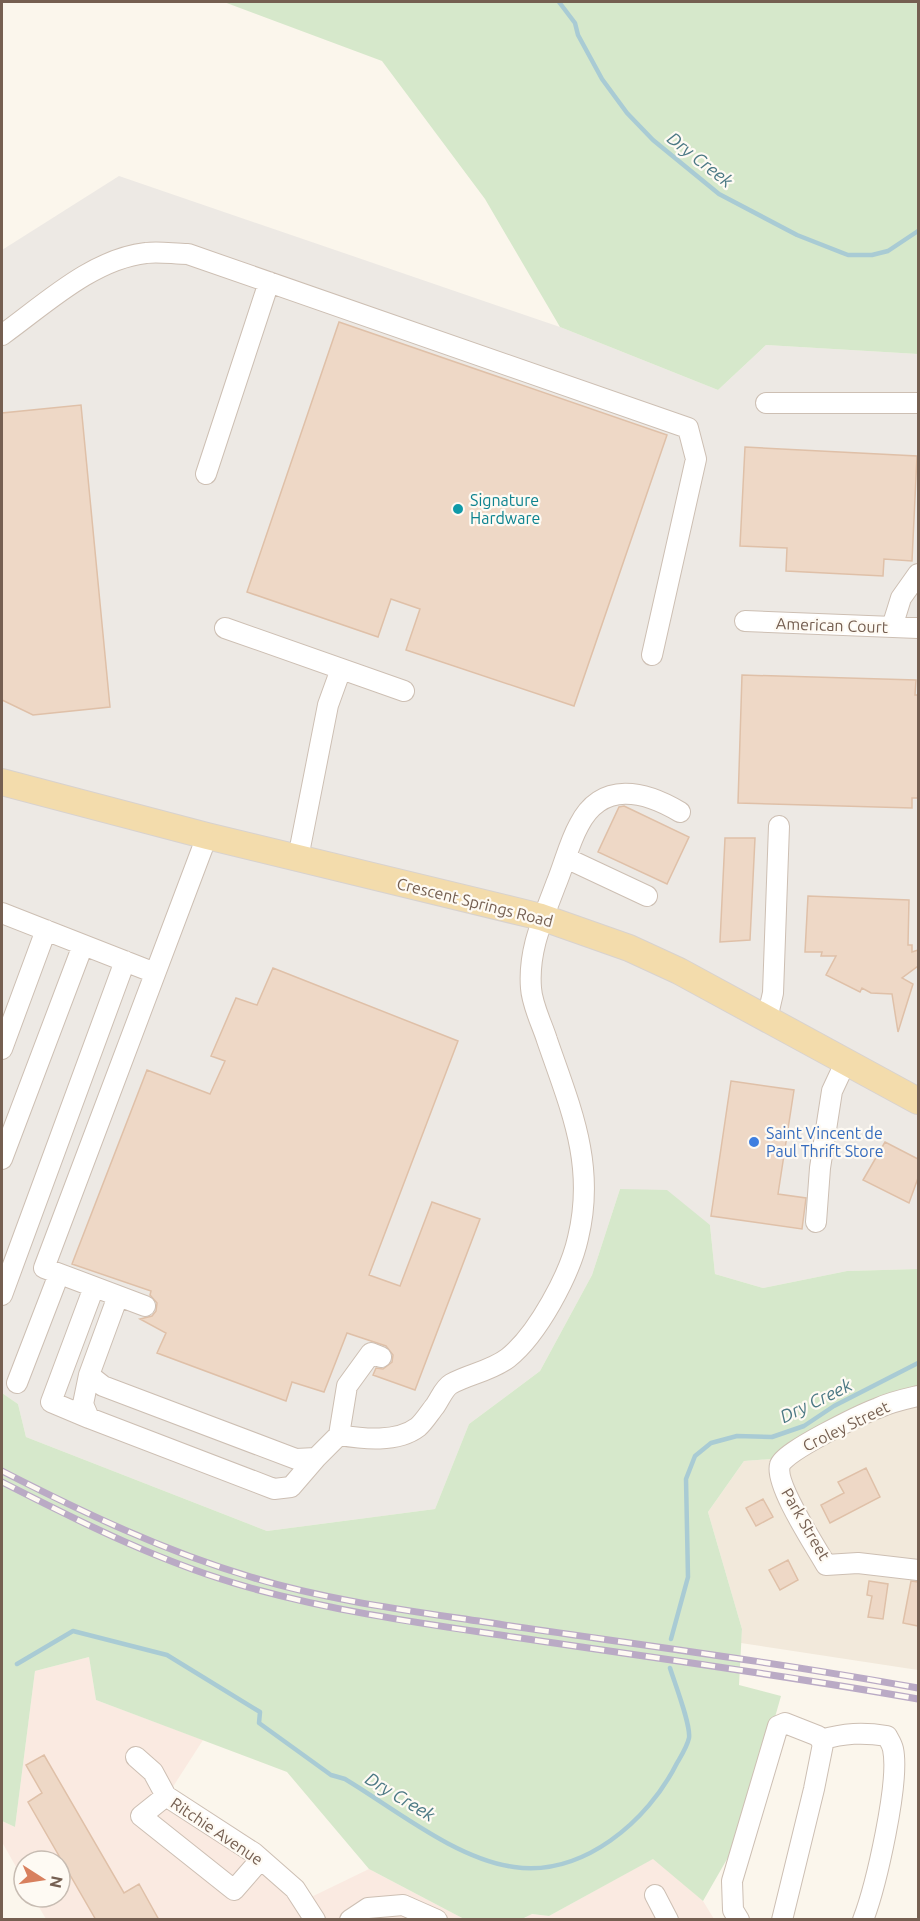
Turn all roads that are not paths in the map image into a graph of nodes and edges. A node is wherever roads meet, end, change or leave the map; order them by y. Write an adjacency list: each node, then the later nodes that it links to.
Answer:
1 (269, 282): 2 (street); 5 (street); 11 (street)
2 (2, 335)
3 (766, 403): 4 (street)
4 (918, 403)
5 (206, 474)
6 (918, 574): 8 (street)
7 (745, 621): 8 (street, American Court)
8 (892, 627): 10 (street, American Court)
9 (225, 628): 12 (street)
10 (918, 628)
11 (652, 655)
12 (341, 669): 13 (street); 18 (street)
13 (404, 691)
14 (2, 782): 17 (main road, Crescent Springs Road)
15 (680, 813): 19 (street)
16 (779, 826): 27 (street)
17 (207, 836): 18 (main road, Crescent Springs Road); 26 (street)
18 (298, 858): 22 (main road, Crescent Springs Road)
19 (566, 858): 20 (street); 22 (street)
20 (647, 896)
21 (2, 913): 23 (street)
22 (541, 917): 27 (main road, Crescent Springs Road); 44 (street)
23 (46, 930): 24 (street); 28 (street)
24 (84, 945): 25 (street); 31 (street)
25 (125, 961): 26 (street); 33 (street)
26 (155, 973): 34 (street)
27 (767, 1019): 29 (main road, Crescent Springs Road)
28 (2, 1049)
29 (846, 1061): 30 (main road, Crescent Springs Road); 32 (street)
30 (917, 1097)
31 (2, 1159)
32 (816, 1222)
33 (8, 1255): 34 (street); 36 (street)
34 (51, 1271): 35 (street); 41 (street)
35 (94, 1287): 37 (street); 43 (street)
36 (2, 1295)
37 (118, 1296): 38 (street); 40 (street)
38 (145, 1306)
39 (381, 1357): 44 (street)
40 (89, 1375): 43 (street); 45 (street)
41 (17, 1383)
42 (918, 1396): 46 (street, Croley Street)
43 (88, 1418): 45 (street)
44 (339, 1435): 45 (street)
45 (316, 1458)
46 (780, 1466): 47 (street, Park Street)
47 (918, 1570)
48 (821, 1740): 57 (street); 58 (street); 59 (street)
49 (136, 1757): 50 (street)
50 (166, 1796): 51 (street, Ritchie Avenue); 51 (street)
51 (261, 1859): 53 (street, Ritchie Avenue)
52 (655, 1895): 56 (street)
53 (315, 1920)
54 (350, 1920): 55 (street)
55 (437, 1920)
56 (668, 1920)
57 (740, 1920)
58 (782, 1920)
59 (862, 1920)

